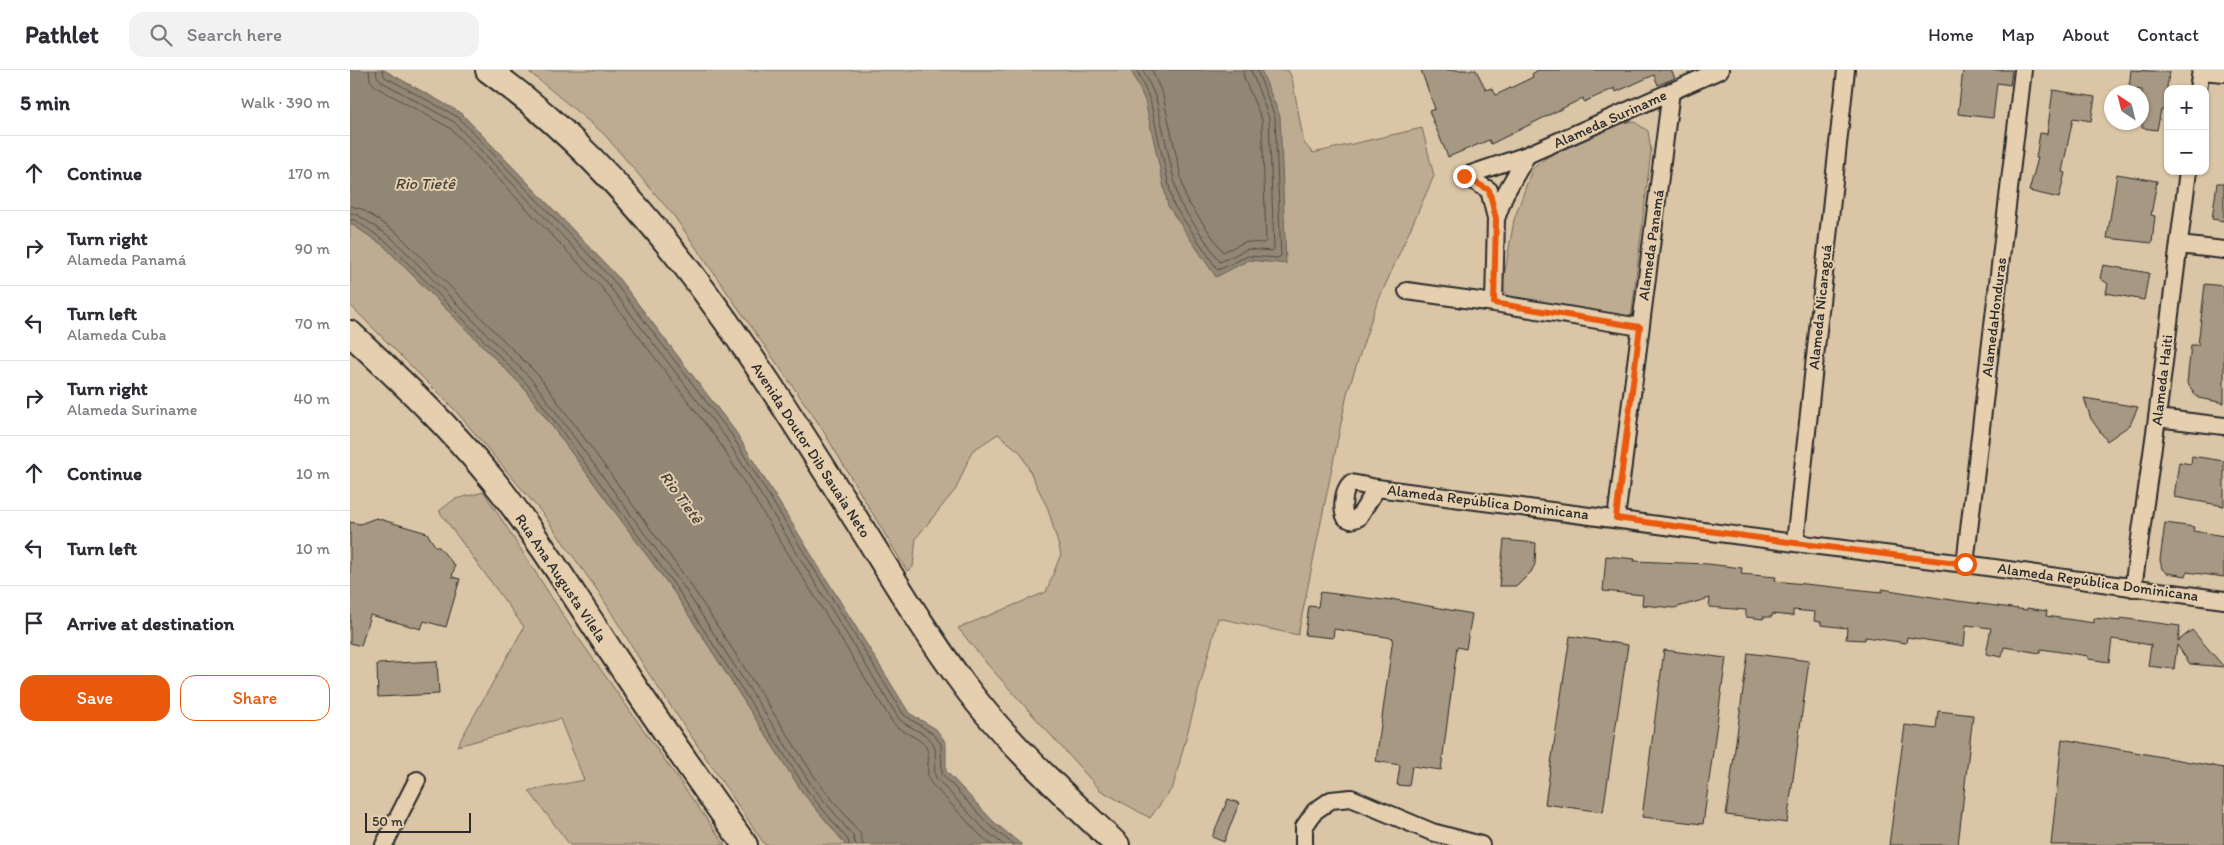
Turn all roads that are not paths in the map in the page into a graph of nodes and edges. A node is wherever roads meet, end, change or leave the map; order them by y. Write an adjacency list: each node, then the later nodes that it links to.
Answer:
1 (488, 70): 29 (main road, Avenida Doutor Dib Sauaia Neto)
2 (1720, 70): 8 (street, Alameda Suriname)
3 (1846, 70): 22 (street, Alameda Nicaraguá)
4 (2023, 70): 23 (street, AlamedaHonduras)
5 (2201, 70): 6 (street); 7 (street)
6 (2224, 73)
7 (2199, 85)
8 (1671, 91): 9 (street, Alameda Suriname); 16 (street, Alameda Panamá)
9 (1527, 155): 11 (street); 11 (street, Alameda Suriname)
10 (2188, 175): 12 (street, Alameda Haiti)
11 (1496, 219): 15 (street)
12 (2179, 245): 13 (street); 18 (street, Alameda Haiti)
13 (2224, 250)
14 (1407, 291): 15 (street)
15 (1494, 303): 16 (street)
16 (1640, 327): 21 (street, Alameda Panamá)
17 (350, 333): 28 (main road, Rua Ana Augusta Vilela)
18 (2158, 418): 19 (street); 24 (street, Alameda Haiti)
19 (2224, 426)
20 (1376, 488): 21 (street, Alameda República Dominicana)
21 (1616, 518): 22 (street, Alameda República Dominicana)
22 (1795, 543): 23 (street, Alameda República Dominicana)
23 (1965, 564): 24 (street, Alameda República Dominicana)
24 (2133, 588): 25 (street, Alameda República Dominicana)
25 (2224, 600)
26 (417, 780): 27 (street)
27 (384, 845)
28 (746, 845)
29 (1117, 845)
30 (1304, 845): 31 (street)
31 (1481, 845)

